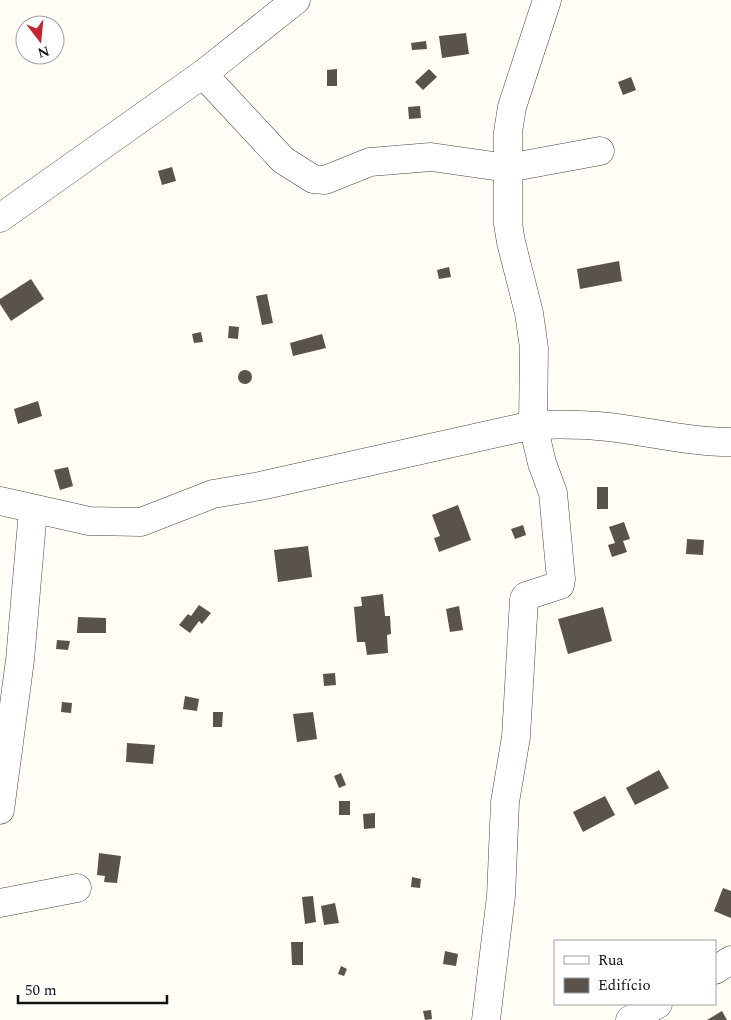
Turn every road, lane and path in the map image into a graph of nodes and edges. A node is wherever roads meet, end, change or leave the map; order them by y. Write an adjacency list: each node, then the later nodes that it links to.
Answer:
1 (296, 0): 3 (street)
2 (547, 0): 5 (street)
3 (203, 74): 5 (street); 6 (street)
4 (600, 151): 5 (street)
5 (508, 168): 7 (street)
6 (0, 218)
7 (532, 425): 8 (street); 10 (street); 17 (street)
8 (731, 442)
9 (0, 501): 10 (street)
10 (33, 510): 11 (street)
11 (0, 810)
12 (77, 888): 13 (street)
13 (0, 903)
14 (731, 960): 15 (street)
15 (716, 969)
16 (656, 1005): 18 (street)
17 (486, 1020)
18 (630, 1020)

